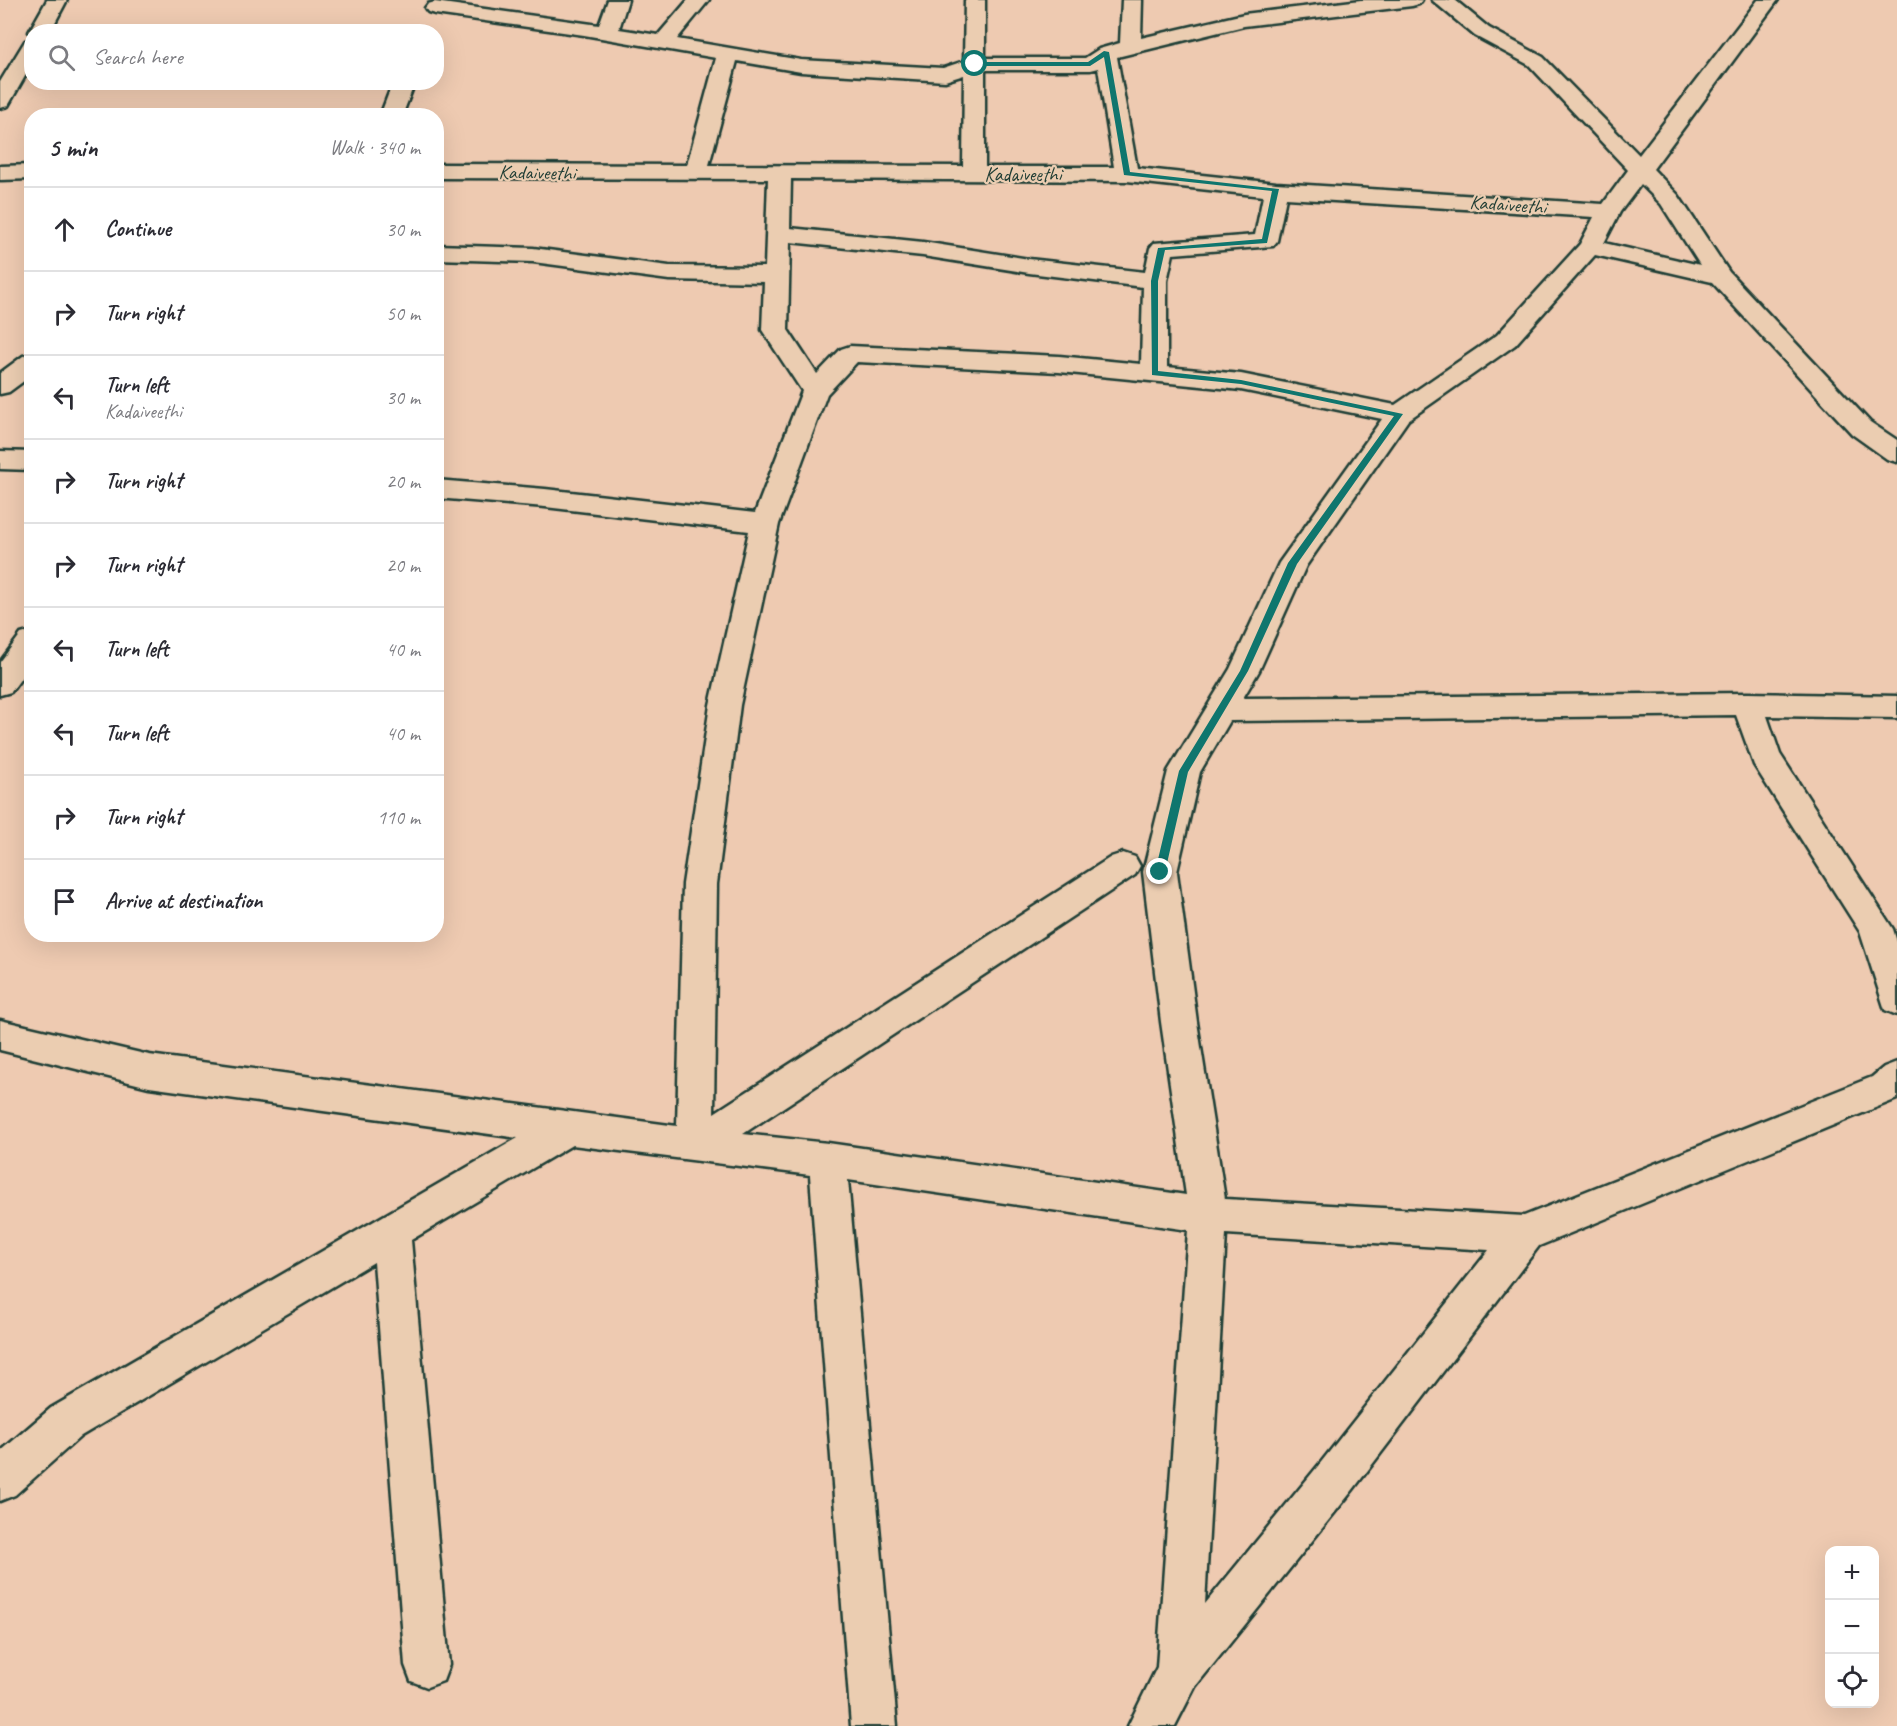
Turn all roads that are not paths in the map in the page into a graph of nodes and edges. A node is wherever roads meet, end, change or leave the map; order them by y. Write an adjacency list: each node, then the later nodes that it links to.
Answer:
1 (57, 0): 10 (street)
2 (618, 0): 11 (street)
3 (699, 0): 12 (street)
4 (975, 0): 17 (street)
5 (1132, 0): 13 (street)
6 (1412, 0): 13 (street)
7 (1442, 0): 21 (street)
8 (1768, 0): 21 (street)
9 (429, 11): 11 (street)
10 (44, 24)
11 (607, 33): 12 (street)
12 (663, 42): 15 (street)
13 (1130, 47): 14 (street)
14 (1106, 52): 17 (street); 28 (street)
15 (728, 54): 17 (street); 25 (street)
16 (24, 59): 19 (street)
17 (975, 64): 27 (street)
18 (401, 90): 20 (street)
19 (0, 100)
20 (394, 108)
21 (1641, 169): 30 (street); 35 (street)
22 (444, 171): 25 (street, Kadaiveethi)
23 (24, 172): 24 (street)
24 (0, 173)
25 (696, 173): 26 (street, Kadaiveethi)
26 (780, 174): 27 (street, Kadaiveethi); 31 (street)
27 (974, 174): 28 (street, Kadaiveethi)
28 (1126, 174): 29 (street, Kadaiveethi)
29 (1275, 189): 30 (street, Kadaiveethi); 36 (street)
30 (1609, 211): 32 (street)
31 (778, 234): 34 (street); 36 (street)
32 (1590, 247): 35 (street); 41 (street)
33 (444, 252): 34 (street)
34 (777, 275): 40 (street)
35 (1720, 277): 42 (street)
36 (1155, 281): 38 (street)
37 (24, 368): 39 (street)
38 (1155, 373): 40 (street); 41 (street)
39 (0, 386)
40 (815, 391): 46 (street)
41 (1399, 414): 51 (street)
42 (1897, 453)
43 (0, 460): 44 (street)
44 (24, 461)
45 (444, 490): 46 (street)
46 (765, 524): 57 (street)
47 (24, 652): 48 (street)
48 (0, 684)
49 (1748, 704): 50 (street); 51 (street); 53 (street)
50 (1897, 706)
51 (1221, 710): 59 (street)
52 (1123, 866): 57 (street)
53 (1897, 1000)
54 (0, 1035): 56 (street)
55 (1893, 1089): 61 (street)
56 (568, 1128): 57 (street); 60 (street)
57 (695, 1145): 58 (street)
58 (828, 1160): 59 (street); 65 (street)
59 (1208, 1216): 61 (street); 64 (street)
60 (391, 1232): 62 (street); 63 (street)
61 (1525, 1234): 64 (street)
62 (0, 1480)
63 (427, 1665)
64 (1179, 1671): 66 (street)
65 (874, 1726)
66 (1151, 1726)

